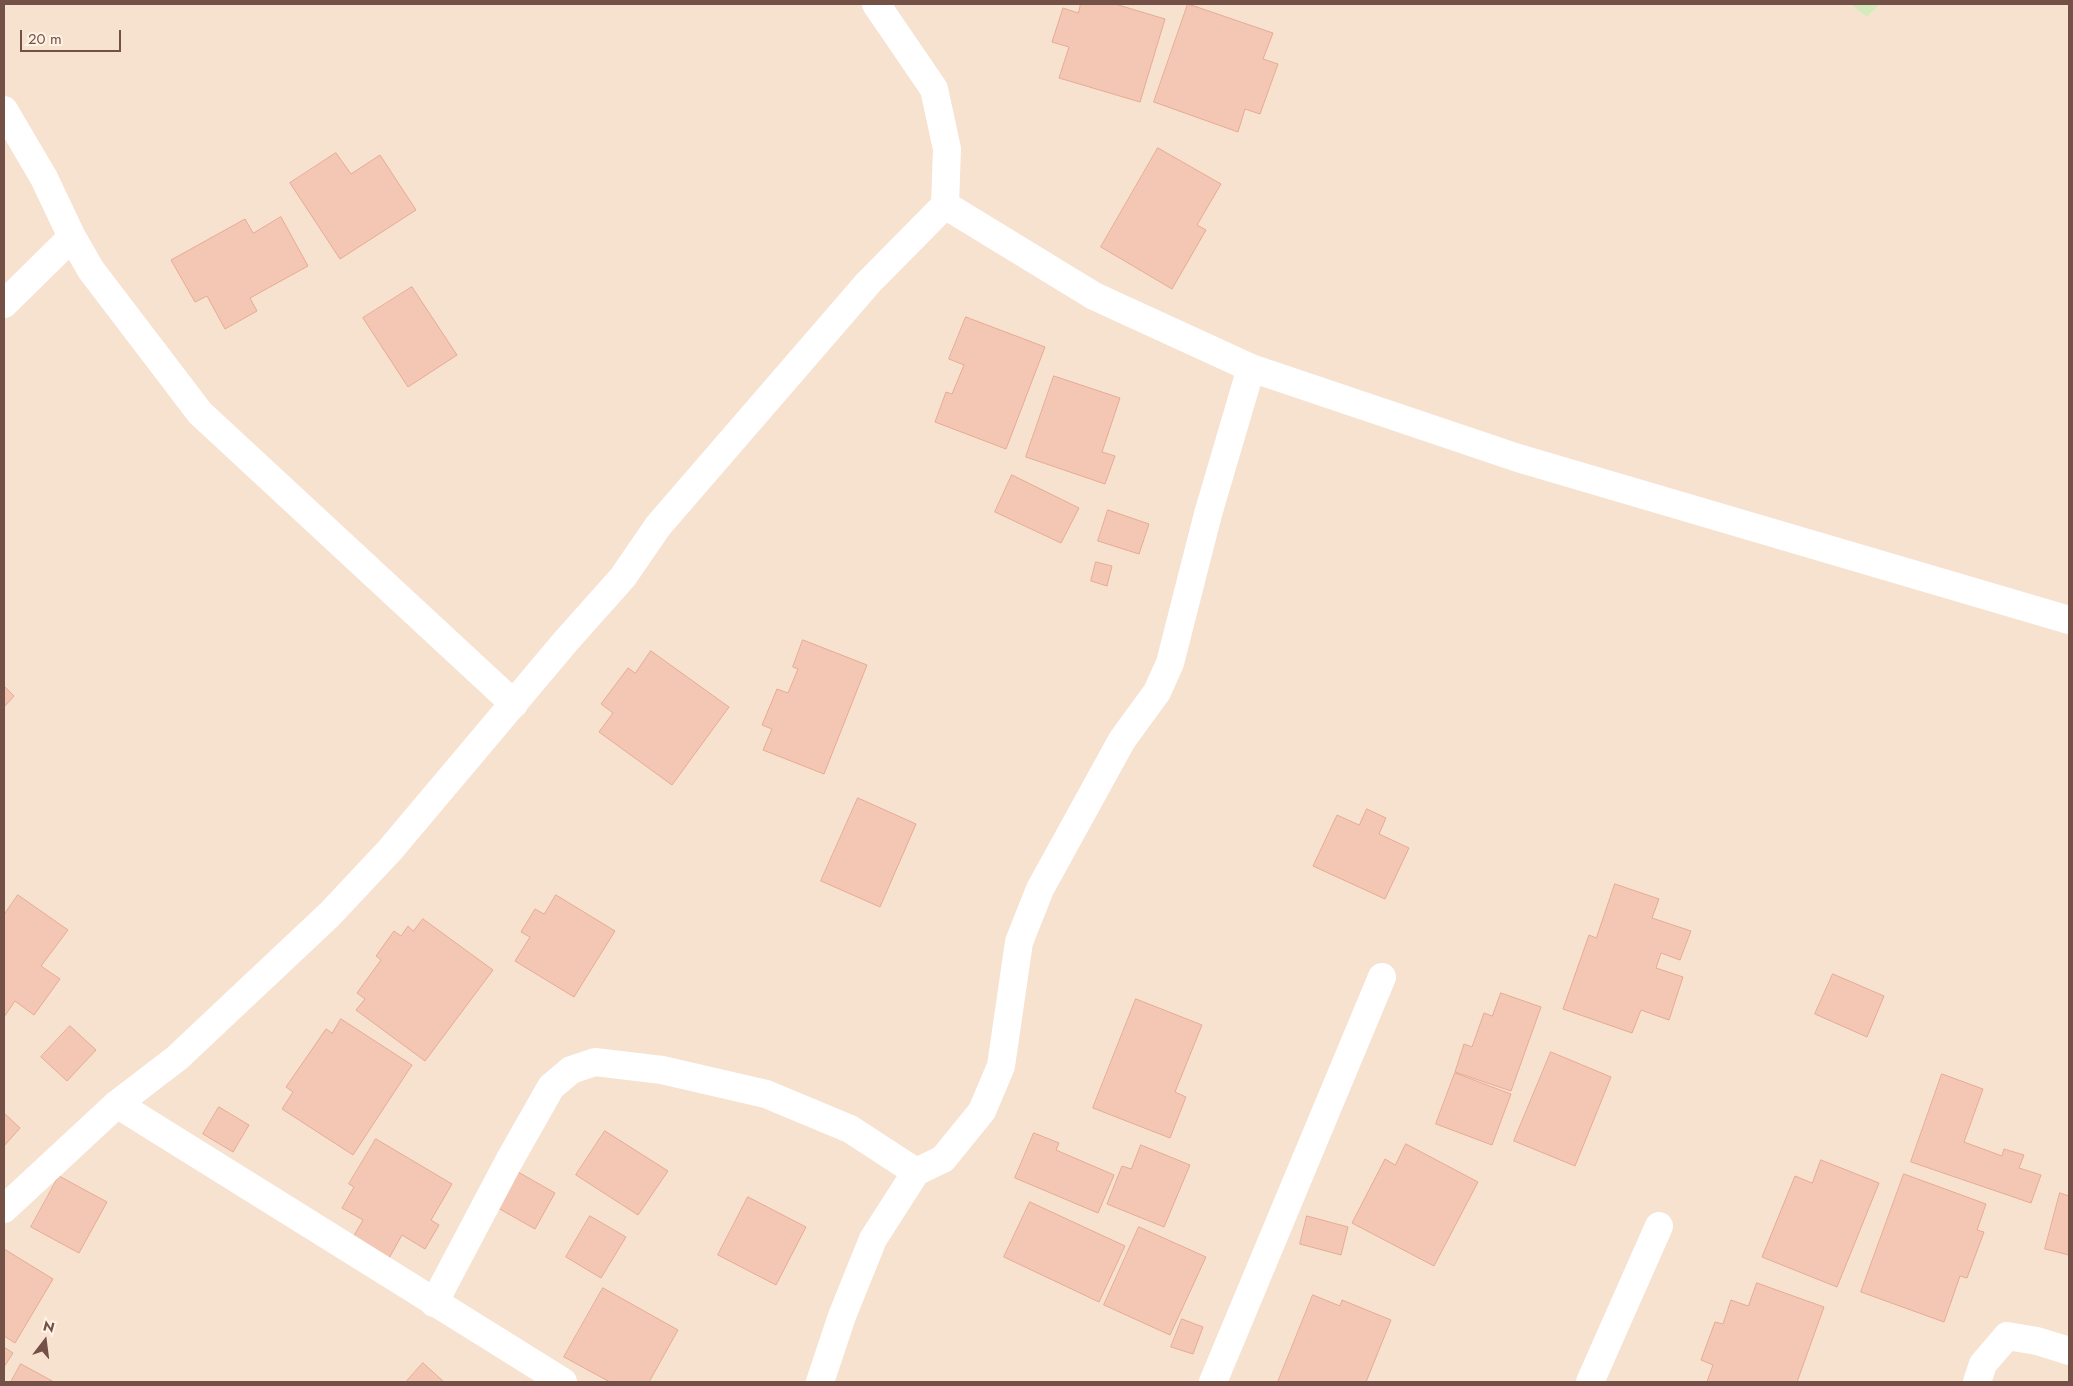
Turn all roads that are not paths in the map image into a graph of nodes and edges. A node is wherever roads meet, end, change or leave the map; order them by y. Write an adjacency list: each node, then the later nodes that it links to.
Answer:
1 (876, 4): 3 (street)
2 (4, 110): 4 (street)
3 (945, 204): 6 (street); 8 (street)
4 (72, 238): 5 (street); 8 (street)
5 (4, 304)
6 (1251, 368): 7 (street); 11 (street)
7 (2069, 620)
8 (514, 704): 10 (street)
9 (1382, 977): 18 (street)
10 (117, 1104): 12 (street); 14 (street)
11 (916, 1172): 14 (street); 17 (street)
12 (4, 1209)
13 (1659, 1226): 19 (street)
14 (434, 1303): 16 (street)
15 (2069, 1351): 20 (street)
16 (563, 1382)
17 (820, 1382)
18 (1214, 1382)
19 (1590, 1382)
20 (1977, 1382)

